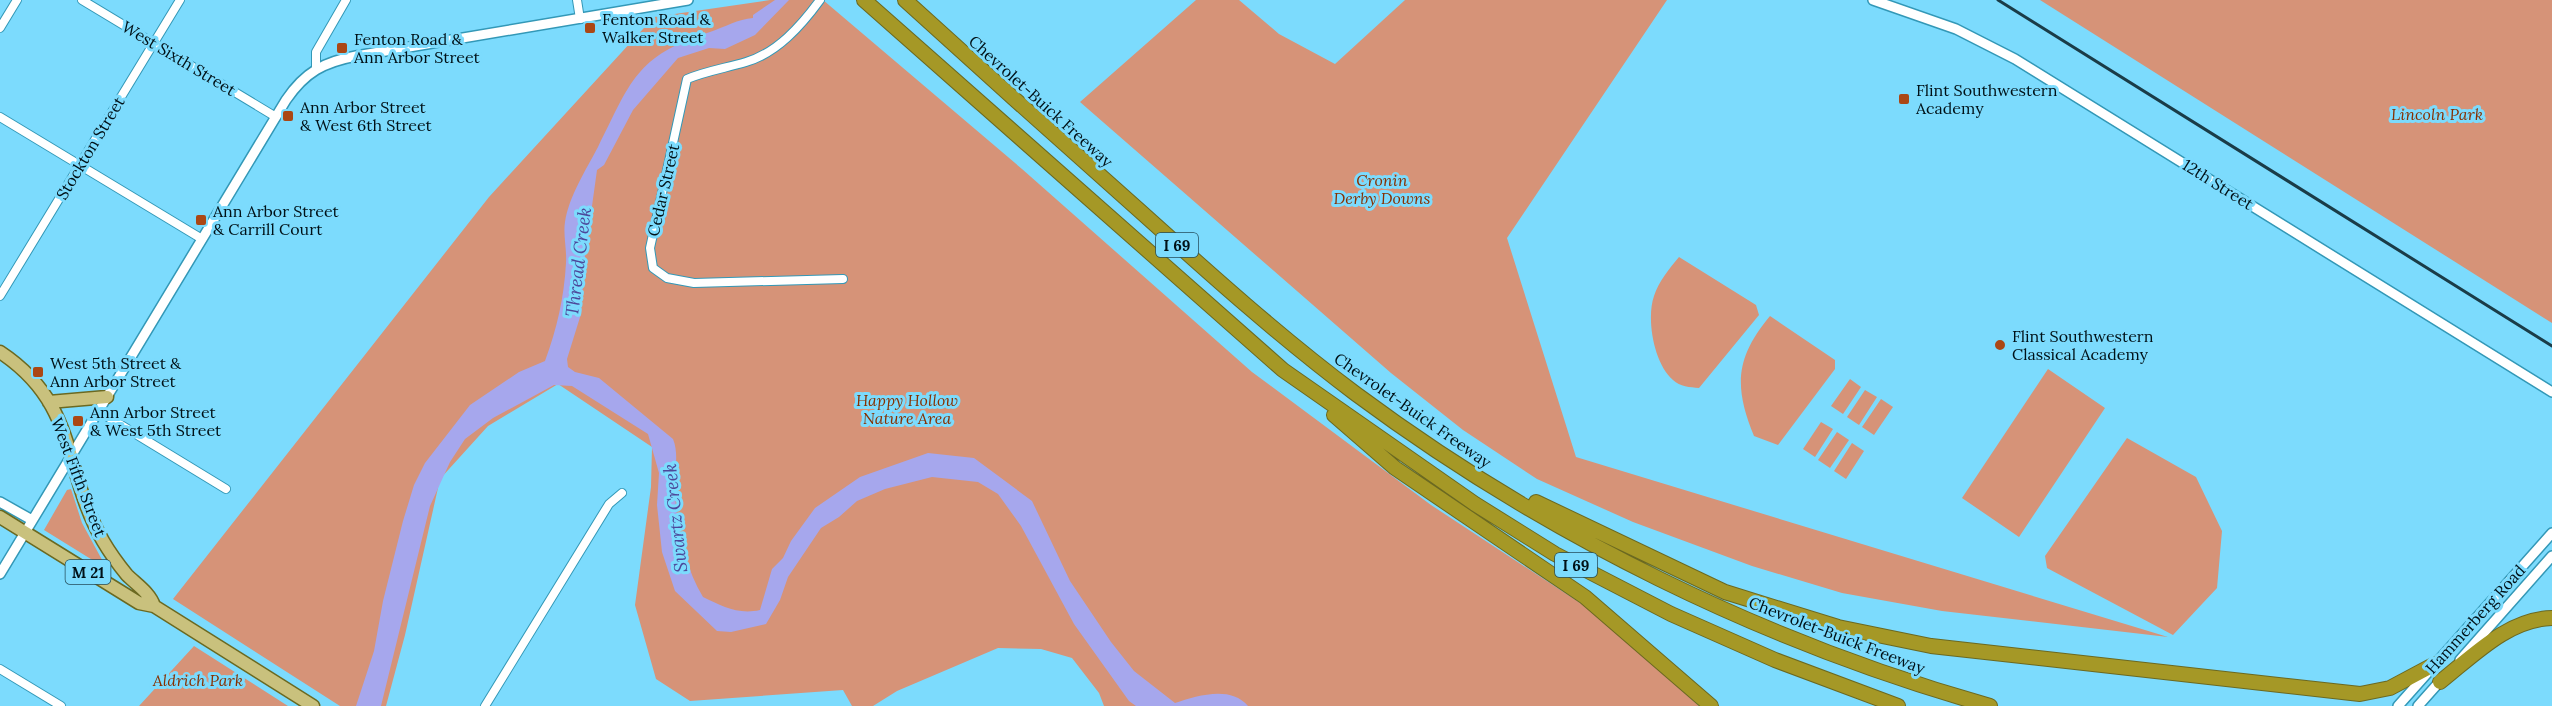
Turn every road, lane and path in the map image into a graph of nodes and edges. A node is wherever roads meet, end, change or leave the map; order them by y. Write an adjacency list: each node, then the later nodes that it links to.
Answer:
1 (17, 0): 12 (street)
2 (82, 0): 13 (street, West Sixth Street)
3 (180, 0): 13 (street, Stockton Street)
4 (346, 0): 14 (street)
5 (577, 0): 11 (street)
6 (688, 0): 11 (street)
7 (820, 0): 19 (street, Cedar Street)
8 (864, 0): 22 (highway, I 69)
9 (905, 0): 28 (highway, Chevrolet-Buick Freeway / I 69)
10 (1873, 0): 23 (street, 12th Street)
11 (580, 19): 14 (street)
12 (0, 28)
13 (154, 43): 16 (street, West Sixth Street); 17 (street, Stockton Street)
14 (316, 67): 16 (street)
15 (0, 117): 17 (street)
16 (276, 117): 18 (street)
17 (80, 165): 18 (street); 20 (street, Stockton Street)
18 (202, 239): 24 (street)
19 (843, 279)
20 (0, 296)
21 (0, 352): 25 (main road, West Fifth Street / M 21)
22 (1283, 370): 46 (highway); 47 (highway, I 69)
23 (2552, 392)
24 (106, 397): 25 (main road); 26 (street)
25 (49, 402): 27 (main road, West Fifth Street / M 21)
26 (98, 411): 27 (street); 29 (street)
27 (72, 454): 33 (street); 38 (main road, West Fifth Street / M 21)
28 (1465, 469): 40 (highway); 48 (highway, Chevrolet-Buick Freeway / I 69)
29 (226, 489)
30 (622, 493): 45 (street)
31 (0, 502): 33 (street)
32 (0, 517): 34 (main road, M 21)
33 (32, 520): 34 (street)
34 (25, 532): 37 (street); 38 (main road, M 21)
35 (2552, 533): 40 (street, Hammerberg Road)
36 (2552, 556): 42 (street, Hammerberg Road)
37 (0, 574)
38 (154, 606): 44 (main road, M 21)
39 (2552, 618): 42 (highway)
40 (2435, 664): 49 (street, Hammerberg Road)
41 (0, 669): 43 (street)
42 (2440, 681): 50 (street, Hammerberg Road)
43 (61, 706)
44 (313, 706)
45 (485, 706)
46 (1711, 706)
47 (1898, 706)
48 (1990, 706)
49 (2398, 706)
50 (2418, 706)

